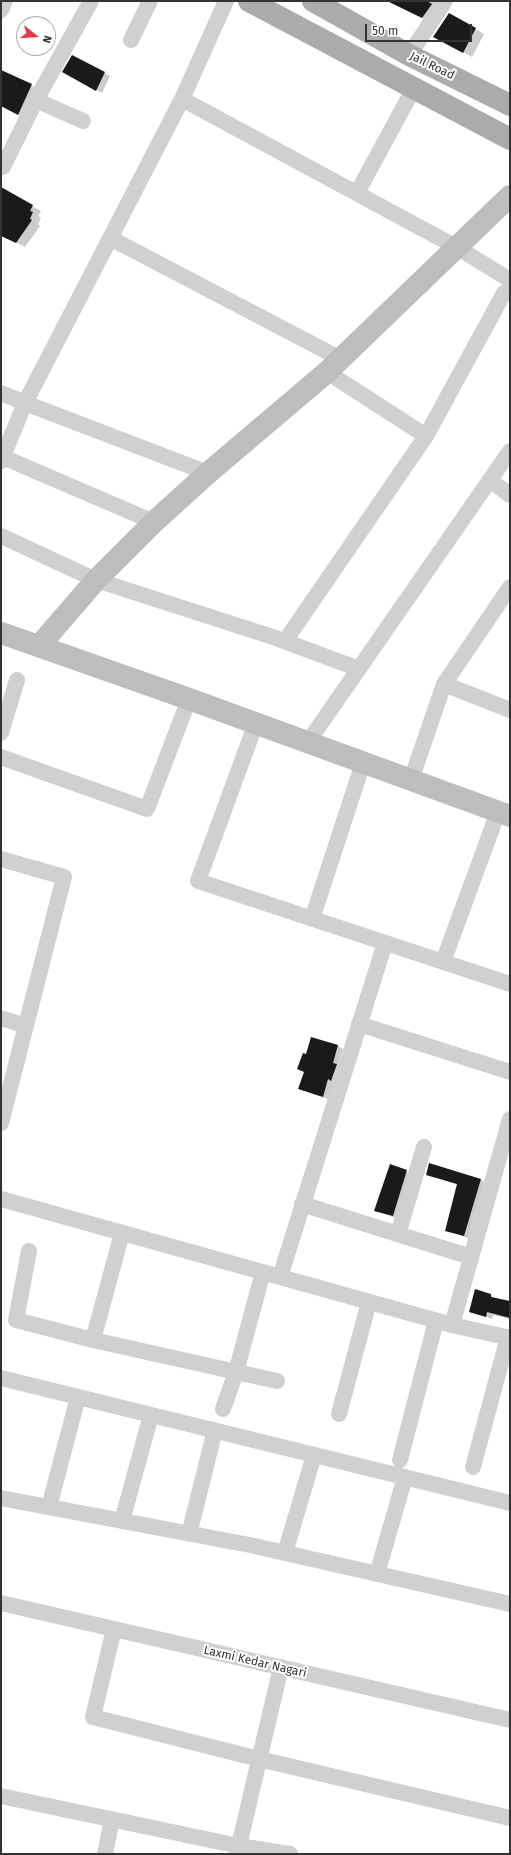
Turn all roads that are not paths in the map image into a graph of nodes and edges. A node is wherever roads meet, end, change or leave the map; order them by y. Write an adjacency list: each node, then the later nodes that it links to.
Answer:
1 (5, 1): 8 (street)
2 (91, 1): 13 (street)
3 (150, 1): 9 (street)
4 (226, 1): 12 (street)
5 (249, 1): 11 (main road)
6 (313, 1): 10 (main road, Jail Road)
7 (445, 1): 10 (street)
8 (1, 10)
9 (131, 40)
10 (409, 55): 14 (main road, Jail Road)
11 (414, 88): 16 (main road); 18 (street)
12 (182, 98): 18 (street); 20 (street)
13 (36, 100): 15 (street); 17 (street)
14 (510, 105)
15 (83, 121)
16 (510, 139)
17 (3, 167)
18 (357, 193): 21 (street)
19 (510, 196): 21 (street)
20 (110, 238): 24 (street); 26 (street)
21 (458, 248): 22 (street); 24 (street)
22 (510, 280)
23 (510, 292): 27 (street)
24 (334, 366): 27 (street); 30 (street)
25 (1, 393): 26 (street)
26 (26, 403): 29 (street); 30 (street)
27 (426, 436): 38 (street)
28 (510, 451): 31 (street)
29 (2, 459): 33 (street)
30 (208, 473): 33 (street)
31 (490, 480): 32 (street); 40 (street)
32 (510, 495)
33 (154, 522): 35 (street)
34 (1, 536): 35 (street)
35 (96, 580): 38 (street); 39 (street)
36 (510, 587): 42 (street)
37 (1, 633): 39 (street)
38 (286, 641): 40 (street)
39 (39, 646): 43 (street)
40 (359, 669): 47 (street)
41 (17, 680): 46 (street)
42 (444, 684): 44 (street); 50 (street)
43 (189, 699): 45 (street); 48 (street)
44 (510, 710)
45 (256, 723): 47 (street); 53 (street)
46 (1, 733)
47 (308, 742): 49 (street)
48 (1, 757)
49 (363, 763): 50 (street); 53 (street)
50 (411, 780): 51 (street)
51 (504, 814): 55 (street)
52 (1, 859): 59 (street)
53 (312, 919): 54 (street)
54 (385, 943): 55 (street); 58 (street)
55 (443, 962): 56 (street)
56 (510, 984)
57 (1, 1018): 59 (street)
58 (359, 1024): 60 (street); 66 (street)
59 (26, 1026): 61 (street)
60 (510, 1072)
61 (3, 1104): 63 (street)
62 (510, 1119): 70 (street)
63 (1, 1123)
64 (424, 1147): 68 (street)
65 (1, 1199): 67 (street)
66 (302, 1204): 68 (street); 72 (street)
67 (122, 1233): 71 (street); 77 (street)
68 (398, 1234): 70 (street)
69 (29, 1251): 77 (street)
70 (471, 1257): 75 (street)
71 (263, 1272): 72 (street); 78 (street)
72 (280, 1277): 73 (street)
73 (369, 1302): 74 (street); 83 (street)
74 (436, 1321): 75 (street); 87 (street)
75 (452, 1325): 76 (street)
76 (509, 1337): 88 (street)
77 (93, 1340): 78 (street)
78 (236, 1372): 80 (street); 82 (street)
79 (1, 1378): 81 (street)
80 (277, 1381)
81 (78, 1397): 84 (street); 92 (street)
82 (222, 1409)
83 (339, 1414)
84 (151, 1415): 85 (street); 93 (street)
85 (215, 1430): 86 (street); 94 (street)
86 (314, 1455): 89 (street); 95 (street)
87 (400, 1460)
88 (473, 1467)
89 (405, 1477): 91 (street); 96 (street)
90 (1, 1498): 92 (street)
91 (510, 1503)
92 (48, 1507): 93 (street)
93 (122, 1521): 94 (street)
94 (189, 1534): 95 (street)
95 (285, 1553): 96 (street)
96 (377, 1574): 98 (street)
97 (1, 1604): 99 (street, Laxmi Kedar Nagari)
98 (510, 1604)
99 (114, 1629): 100 (street, Laxmi Kedar Nagari); 102 (street)
100 (280, 1667): 101 (street, Laxmi Kedar Nagari); 102 (street)
101 (510, 1720)
102 (259, 1759): 104 (street); 106 (street)
103 (1, 1796): 105 (street)
104 (510, 1818)
105 (112, 1819): 106 (street); 107 (street)
106 (238, 1850): 108 (street)
107 (105, 1854)
108 (290, 1854)

